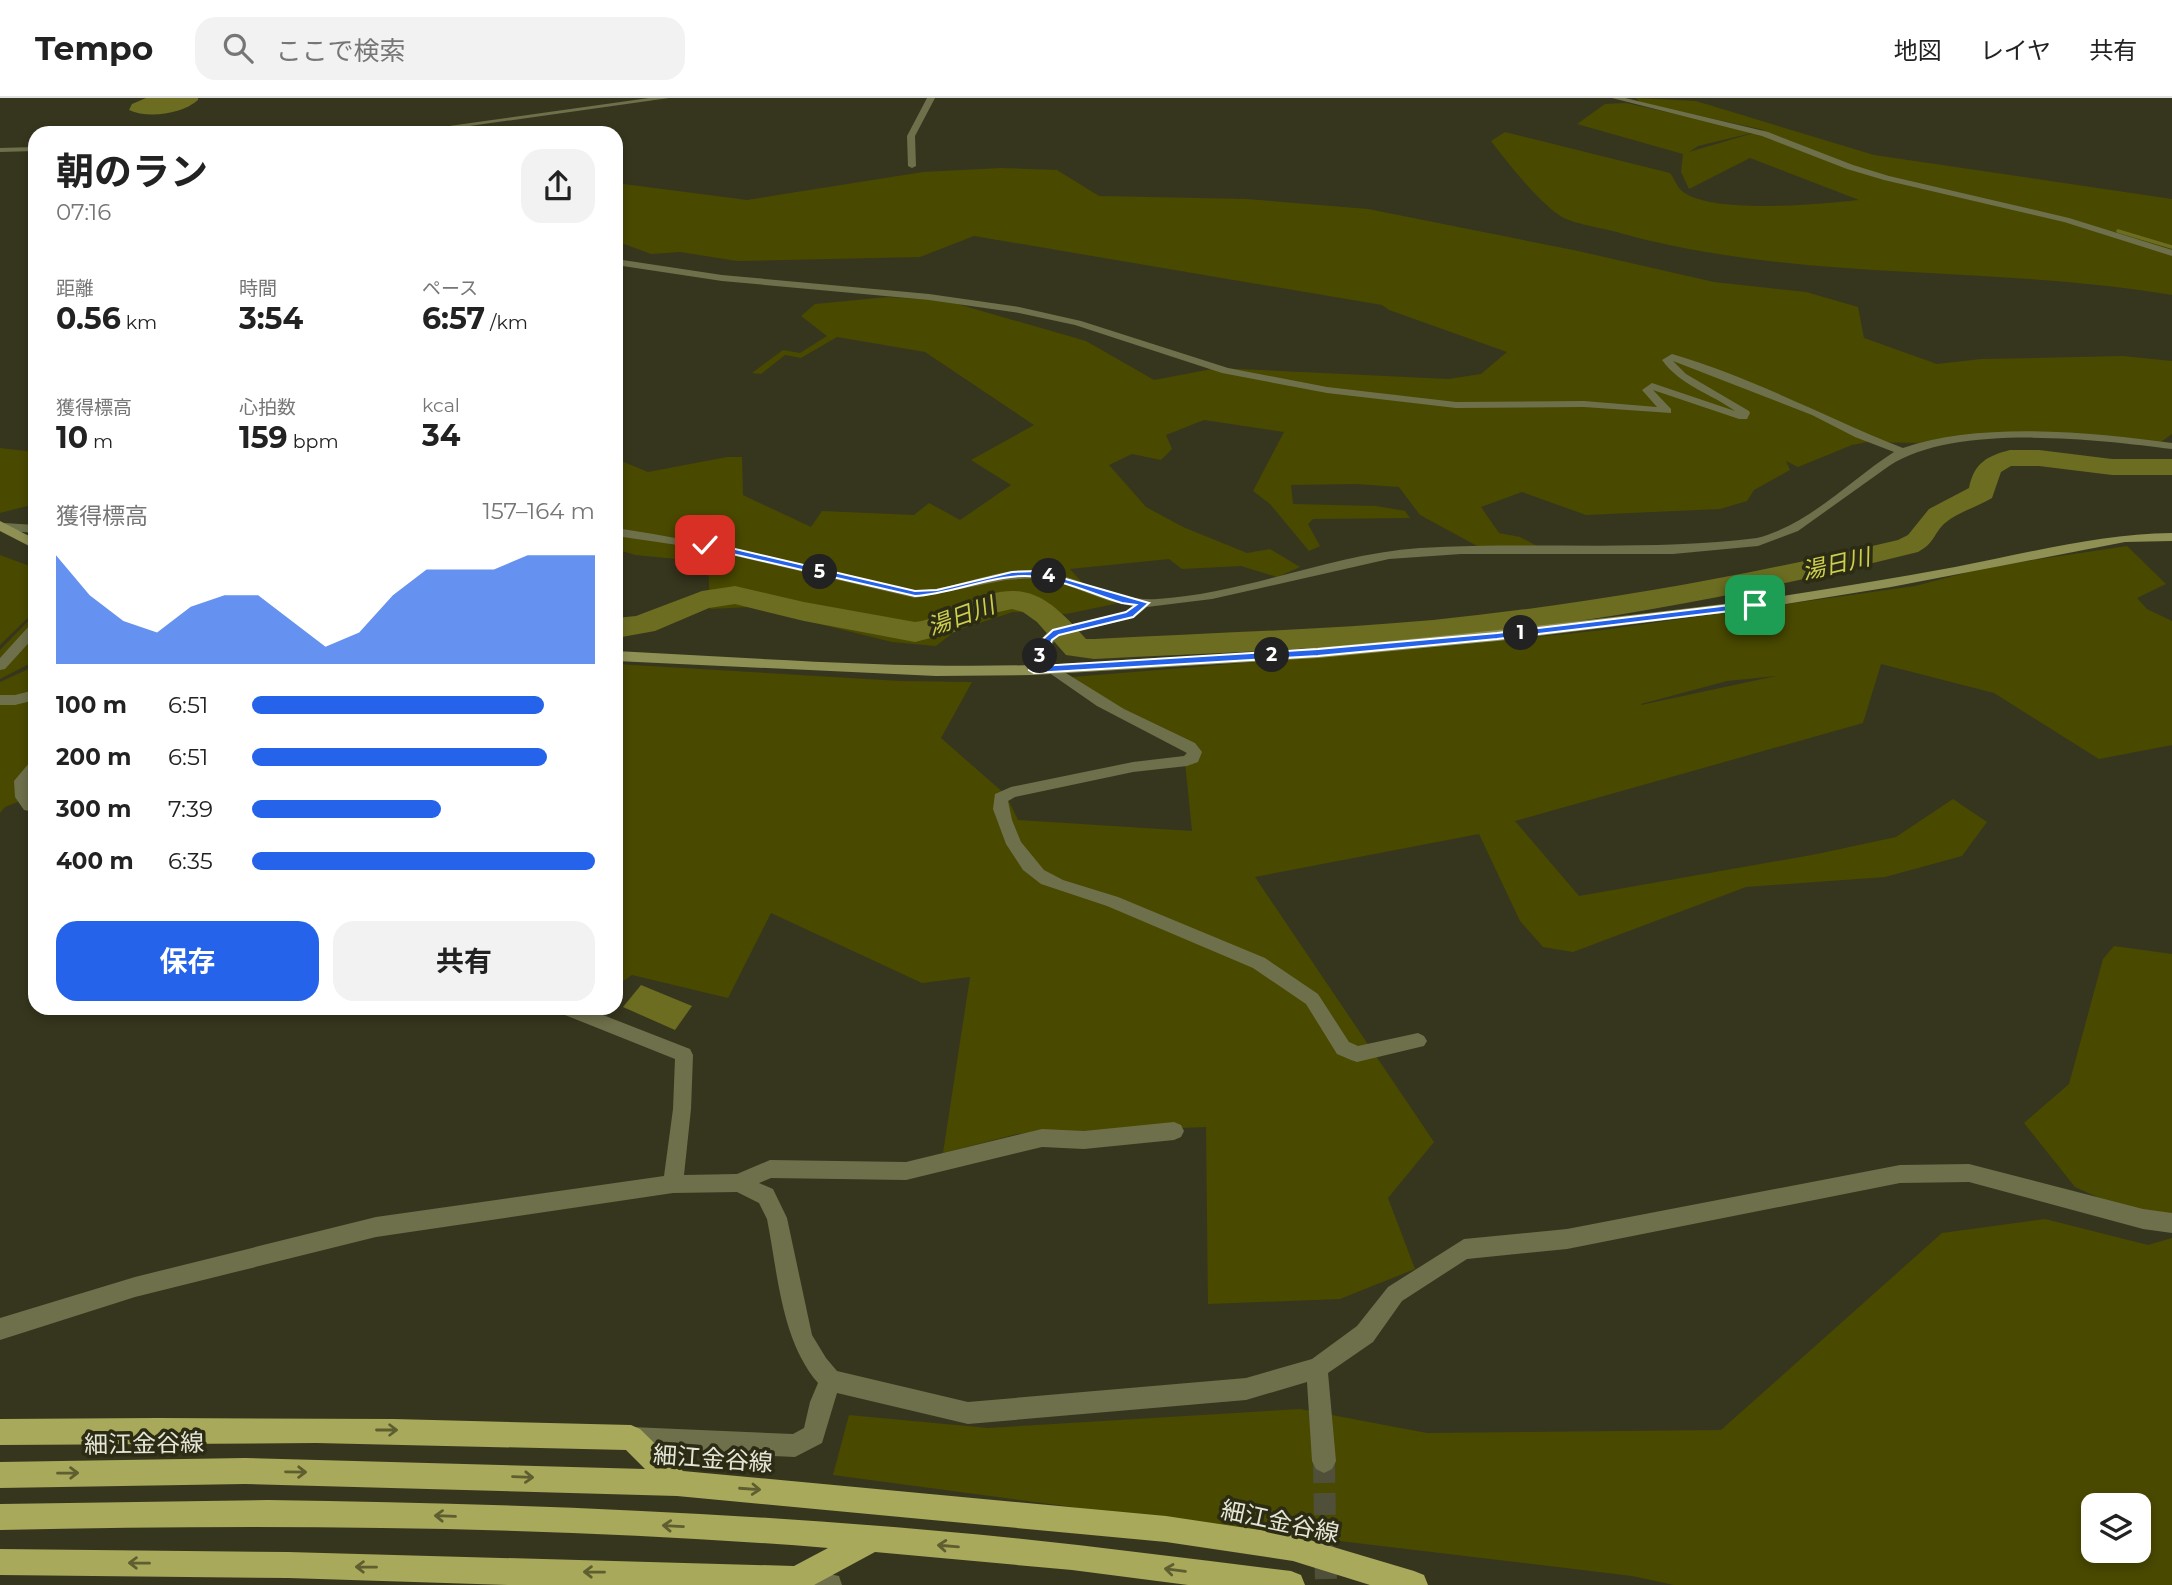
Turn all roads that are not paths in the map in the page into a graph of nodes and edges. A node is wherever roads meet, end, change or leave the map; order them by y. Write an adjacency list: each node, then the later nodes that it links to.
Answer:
1 (664, 98): 4 (street)
2 (931, 98): 7 (street)
3 (1616, 98): 8 (street)
4 (455, 126)
5 (28, 149): 6 (street)
6 (0, 150)
7 (912, 166)
8 (2172, 253)
9 (623, 263): 11 (street)
10 (2172, 446): 11 (street)
11 (1903, 452): 17 (street)
12 (2, 526): 13 (street); 16 (street)
13 (28, 528)
14 (623, 533): 17 (street)
15 (2172, 537): 21 (street)
16 (28, 541)
17 (1144, 603): 22 (street)
18 (28, 636): 20 (street)
19 (623, 656): 22 (street)
20 (0, 666)
21 (1053, 669): 22 (street); 28 (street)
22 (1034, 670)
23 (28, 697): 24 (street)
24 (0, 699)
25 (28, 774): 26 (street)
26 (28, 804)
27 (584, 1015): 31 (street)
28 (1418, 1041)
29 (1174, 1130): 30 (street)
30 (738, 1183): 31 (street); 35 (street)
31 (673, 1184): 33 (street)
32 (2172, 1223): 34 (street)
33 (0, 1329)
34 (1317, 1368): 35 (street); 38 (street)
35 (831, 1381): 37 (street)
36 (0, 1432): 37 (main road, one-way to 37)
37 (631, 1438): 40 (main road)
38 (1324, 1461)
39 (0, 1475): 40 (main road, 細江金谷線, one-way to 40)
40 (677, 1483): 47 (main road, 細江金谷線, one-way to 47)
41 (0, 1517): 42 (main road, one-way to 41)
42 (872, 1539): 44 (main road); 46 (main road, one-way to 42)
43 (0, 1562): 44 (main road, one-way to 43)
44 (796, 1580): 45 (street)
45 (830, 1585)
46 (1291, 1585)
47 (1414, 1585)

